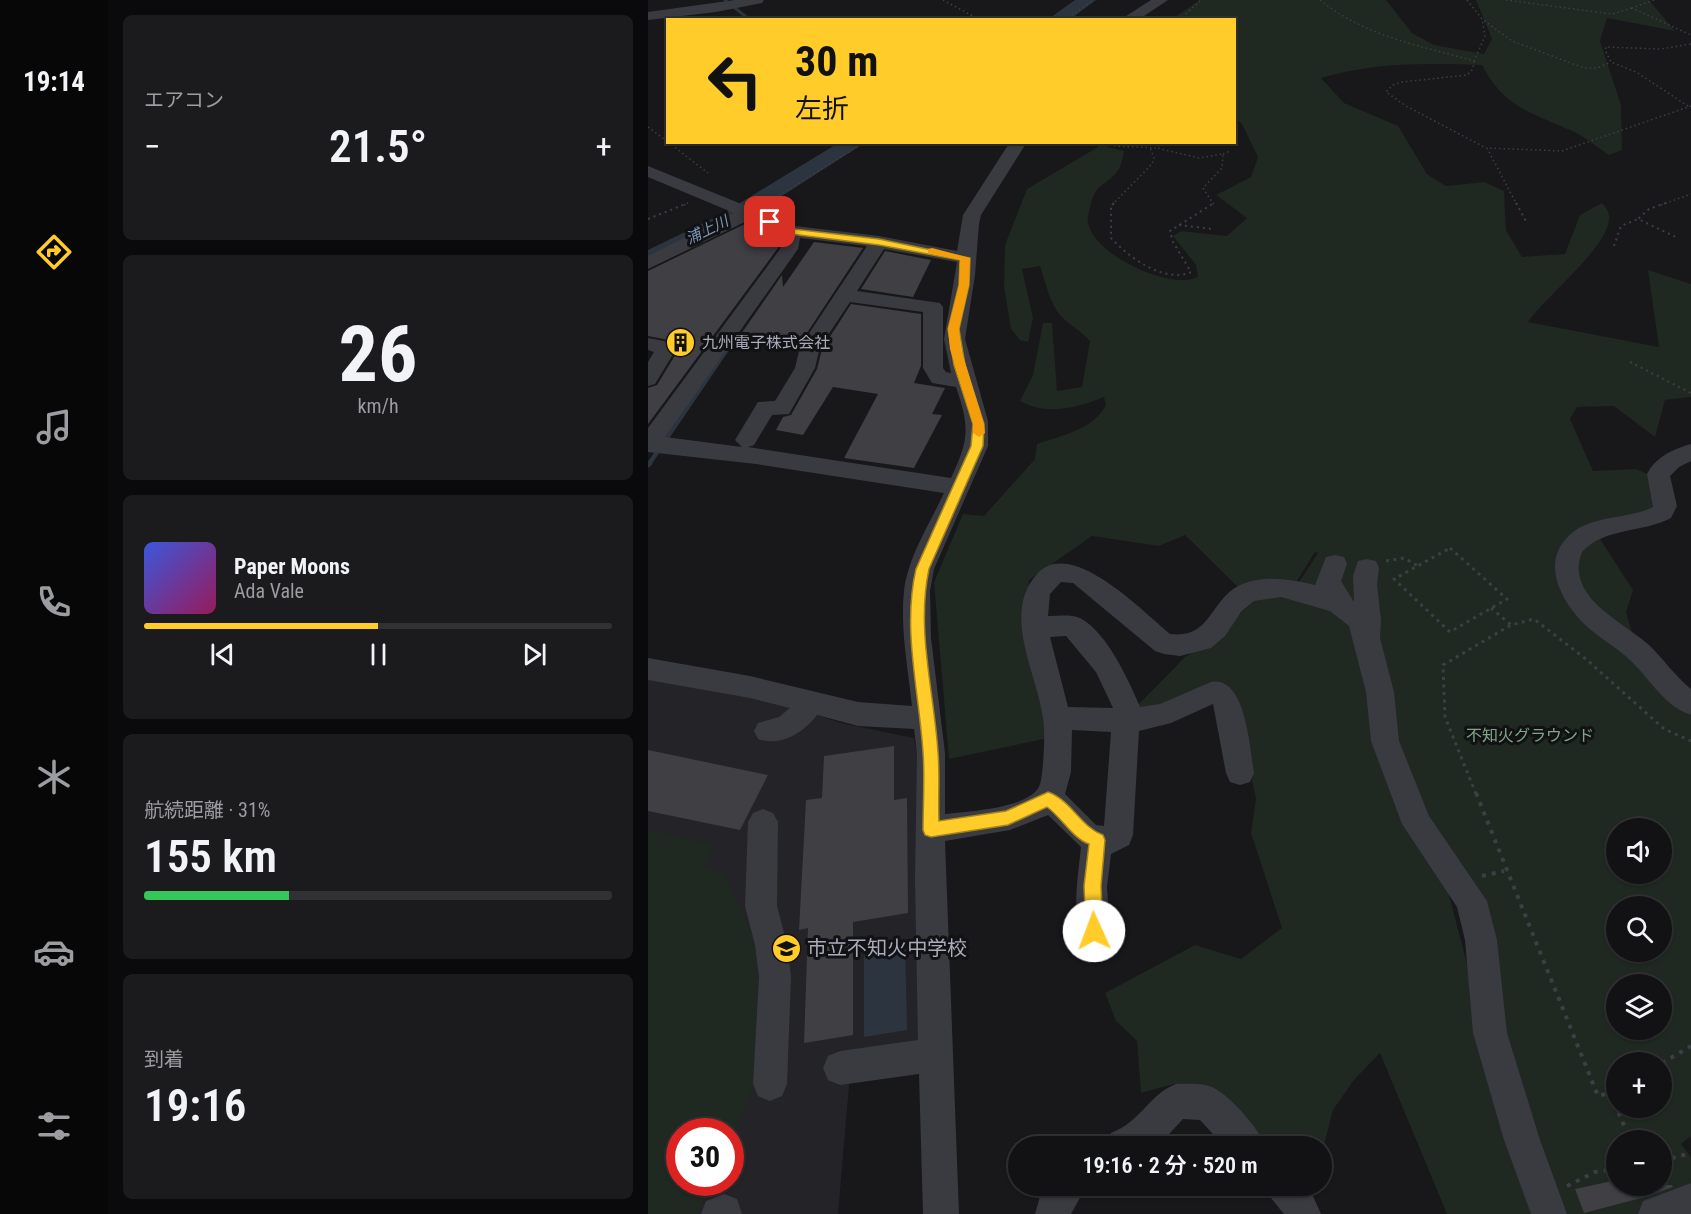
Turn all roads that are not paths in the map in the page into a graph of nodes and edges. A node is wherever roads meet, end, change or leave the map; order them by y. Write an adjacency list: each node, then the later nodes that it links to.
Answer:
1 (757, 0): 3 (street)
2 (1161, 0): 5 (street)
3 (730, 4): 4 (street)
4 (648, 16)
5 (1130, 18)
6 (1018, 144): 11 (street)
7 (648, 171): 8 (street)
8 (744, 212): 9 (street); 12 (street)
9 (791, 231): 10 (street); 17 (street)
10 (879, 242): 11 (street); 13 (street)
11 (965, 258): 16 (street)
12 (648, 263)
13 (844, 295): 16 (street); 18 (street)
14 (648, 344): 15 (street)
15 (648, 379)
16 (964, 381): 21 (street)
17 (661, 437): 18 (street); 21 (street)
18 (746, 440): 19 (street)
19 (792, 446)
20 (1691, 452): 29 (street)
21 (958, 487): 30 (street)
22 (1335, 564): 24 (street)
23 (1368, 568): 26 (street)
24 (1339, 604): 25 (street); 26 (street)
25 (1035, 627): 31 (street); 37 (street)
26 (1367, 638): 47 (street)
27 (648, 669): 28 (street)
28 (811, 702): 30 (street); 32 (street)
29 (1691, 704)
30 (927, 718): 36 (street)
31 (1057, 718): 33 (street); 34 (street)
32 (768, 731)
33 (1240, 773)
34 (1048, 798): 36 (street); 37 (street)
35 (763, 822): 41 (street)
36 (931, 830): 39 (street)
37 (1097, 840): 38 (street)
38 (1094, 931)
39 (937, 1055): 40 (street); 48 (street)
40 (840, 1068)
41 (770, 1084)
42 (1144, 1136): 43 (street)
43 (1239, 1136)
44 (1061, 1196): 49 (street)
45 (1294, 1196): 50 (street)
46 (1691, 1201): 51 (street)
47 (1555, 1202)
48 (941, 1214)
49 (1053, 1214)
50 (1303, 1214)
51 (1656, 1214)

